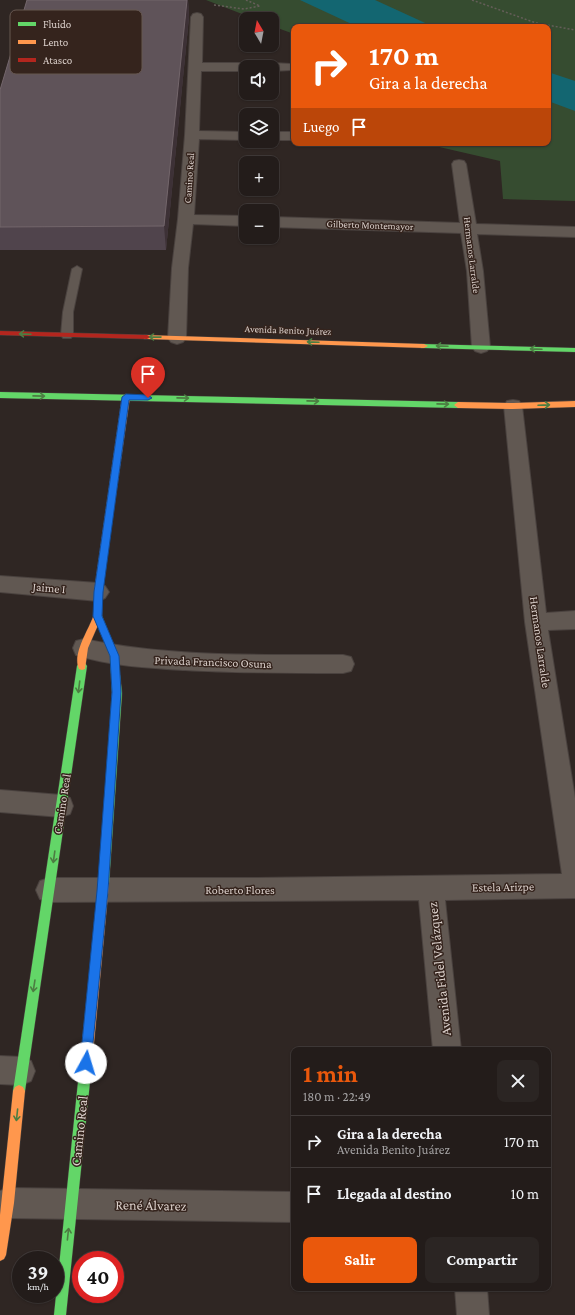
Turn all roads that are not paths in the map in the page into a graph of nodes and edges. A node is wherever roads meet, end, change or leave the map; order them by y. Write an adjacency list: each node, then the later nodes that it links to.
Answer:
1 (197, 17): 2 (street, Camino Real)
2 (195, 67): 3 (street); 6 (street, Camino Real)
3 (239, 67)
4 (279, 67): 5 (street)
5 (286, 67)
6 (192, 135): 7 (street); 11 (street, Camino Real)
7 (239, 136)
8 (279, 136): 9 (street)
9 (291, 136)
10 (459, 164): 14 (street, Hermanos Larralde)
11 (186, 219): 12 (street); 19 (street, Camino Real)
12 (239, 221)
13 (279, 222): 14 (street, Gilberto Montemayor)
14 (469, 228): 15 (street, Gilberto Montemayor); 20 (street, Hermanos Larralde)
15 (575, 232)
16 (77, 269): 18 (lane)
17 (0, 333): 18 (street, Avenida Benito Juárez, one-way to 17)
18 (67, 335): 19 (street, Avenida Benito Juárez, one-way to 18)
19 (177, 338): 20 (street, Avenida Benito Juárez, one-way to 19)
20 (482, 347): 21 (street, Avenida Benito Juárez, one-way to 20)
21 (575, 350)
22 (0, 395): 23 (street, one-way to 23)
23 (126, 397): 25 (street, one-way to 25); 27 (street, Camino Real)
24 (575, 404): 25 (street, one-way to 24)
25 (513, 406): 30 (street, Hermanos Larralde)
26 (0, 584): 27 (street, Jaime I)
27 (98, 592): 28 (street, Camino Real)
28 (98, 616): 31 (street, Camino Real); 32 (street, Camino Real)
29 (575, 620): 30 (street)
30 (536, 622): 36 (street, Hermanos Larralde)
31 (84, 648): 32 (street, Privada Francisco Osuna); 35 (street, Camino Real, one-way to 35)
32 (114, 656): 33 (street, Privada Francisco Osuna); 40 (street, Camino Real)
33 (343, 664)
34 (0, 801): 35 (street)
35 (61, 806): 39 (street, Camino Real, one-way to 39)
36 (575, 876)
37 (575, 886): 38 (street, Estela Arizpe)
38 (431, 888): 40 (street, Roberto Flores); 41 (street, Avenida Fidel Velázquez)
39 (49, 890): 40 (street, Roberto Flores); 42 (street, Camino Real, one-way to 42)
40 (103, 891): 44 (street, Camino Real)
41 (448, 1047)
42 (11, 1071): 43 (street, Camino Real, one-way to 43)
43 (8, 1203): 44 (street, René Álvarez); 46 (street, Camino Real)
44 (72, 1204): 45 (street, René Álvarez); 48 (street, Camino Real, one-way to 44)
45 (291, 1207)
46 (0, 1256)
47 (470, 1291): 49 (street)
48 (60, 1315)
49 (473, 1315)

